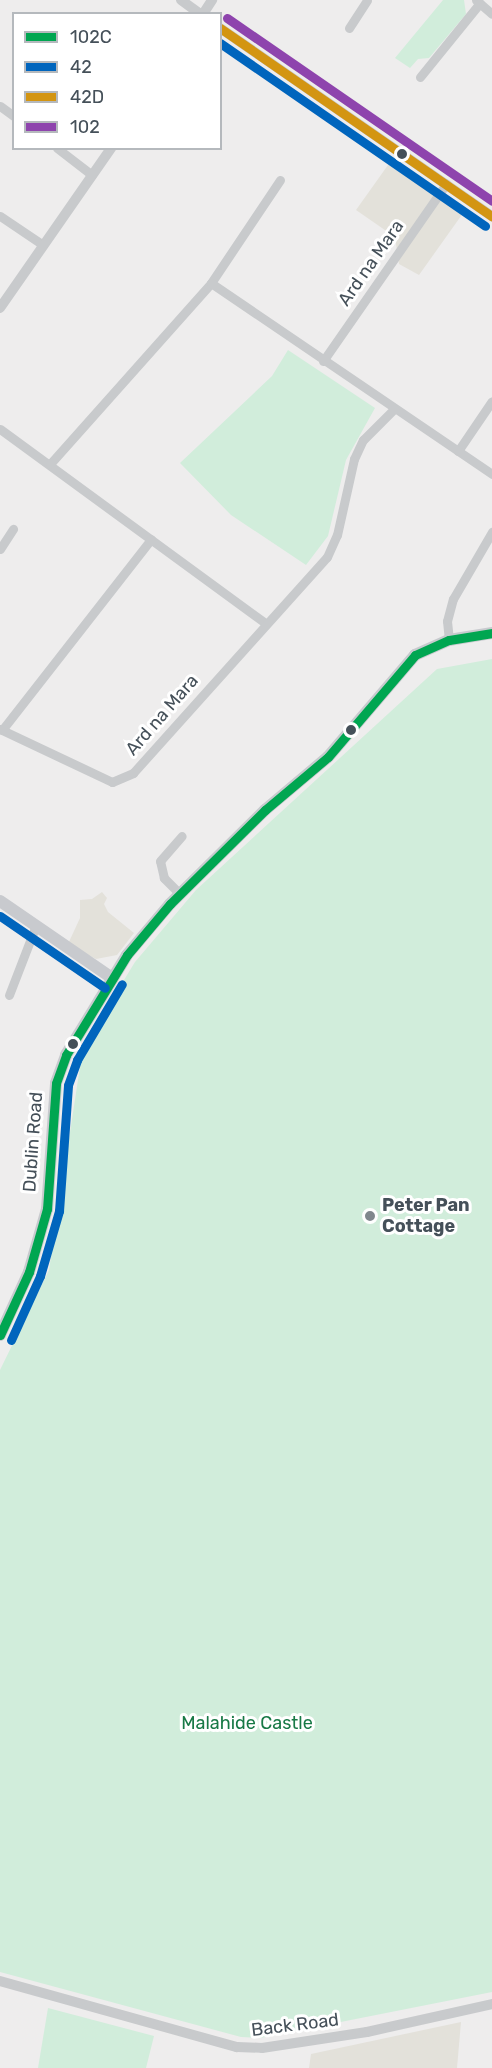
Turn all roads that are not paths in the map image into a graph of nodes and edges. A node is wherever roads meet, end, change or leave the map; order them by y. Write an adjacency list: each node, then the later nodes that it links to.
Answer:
1 (181, 0): 5 (street)
2 (212, 0): 6 (street)
3 (367, 0): 8 (street)
4 (478, 2): 7 (street); 10 (street)
5 (198, 12)
6 (203, 12)
7 (492, 14)
8 (349, 28)
9 (222, 29): 15 (street)
10 (420, 77)
11 (60, 150): 13 (street)
12 (110, 150): 13 (street)
13 (92, 175): 18 (street)
14 (280, 180): 19 (street)
15 (446, 184): 17 (street); 21 (street, Ard na Mara)
16 (0, 216): 18 (street)
17 (492, 216)
18 (42, 245): 20 (street)
19 (211, 283): 21 (street); 26 (street)
20 (0, 308)
21 (324, 361): 23 (street)
22 (492, 401): 25 (street)
23 (394, 409): 25 (street); 32 (street, Ard na Mara)
24 (0, 429): 26 (street)
25 (458, 451): 27 (street)
26 (50, 464): 30 (street)
27 (492, 474)
28 (13, 529): 31 (street)
29 (492, 532): 34 (street)
30 (151, 539): 32 (street); 35 (street, Ard na Mara)
31 (0, 549)
32 (265, 623): 35 (street, Ard na Mara)
33 (492, 633): 34 (main road, Dublin Road)
34 (449, 640): 37 (main road, Dublin Road)
35 (1, 729)
36 (182, 836): 37 (street)
37 (180, 894): 40 (main road, Dublin Road)
38 (0, 901): 39 (main road)
39 (36, 925): 40 (main road); 41 (street)
40 (112, 978): 42 (main road, Dublin Road)
41 (9, 995)
42 (0, 1335)
43 (0, 1981): 44 (street, Back Road)
44 (492, 2004)

